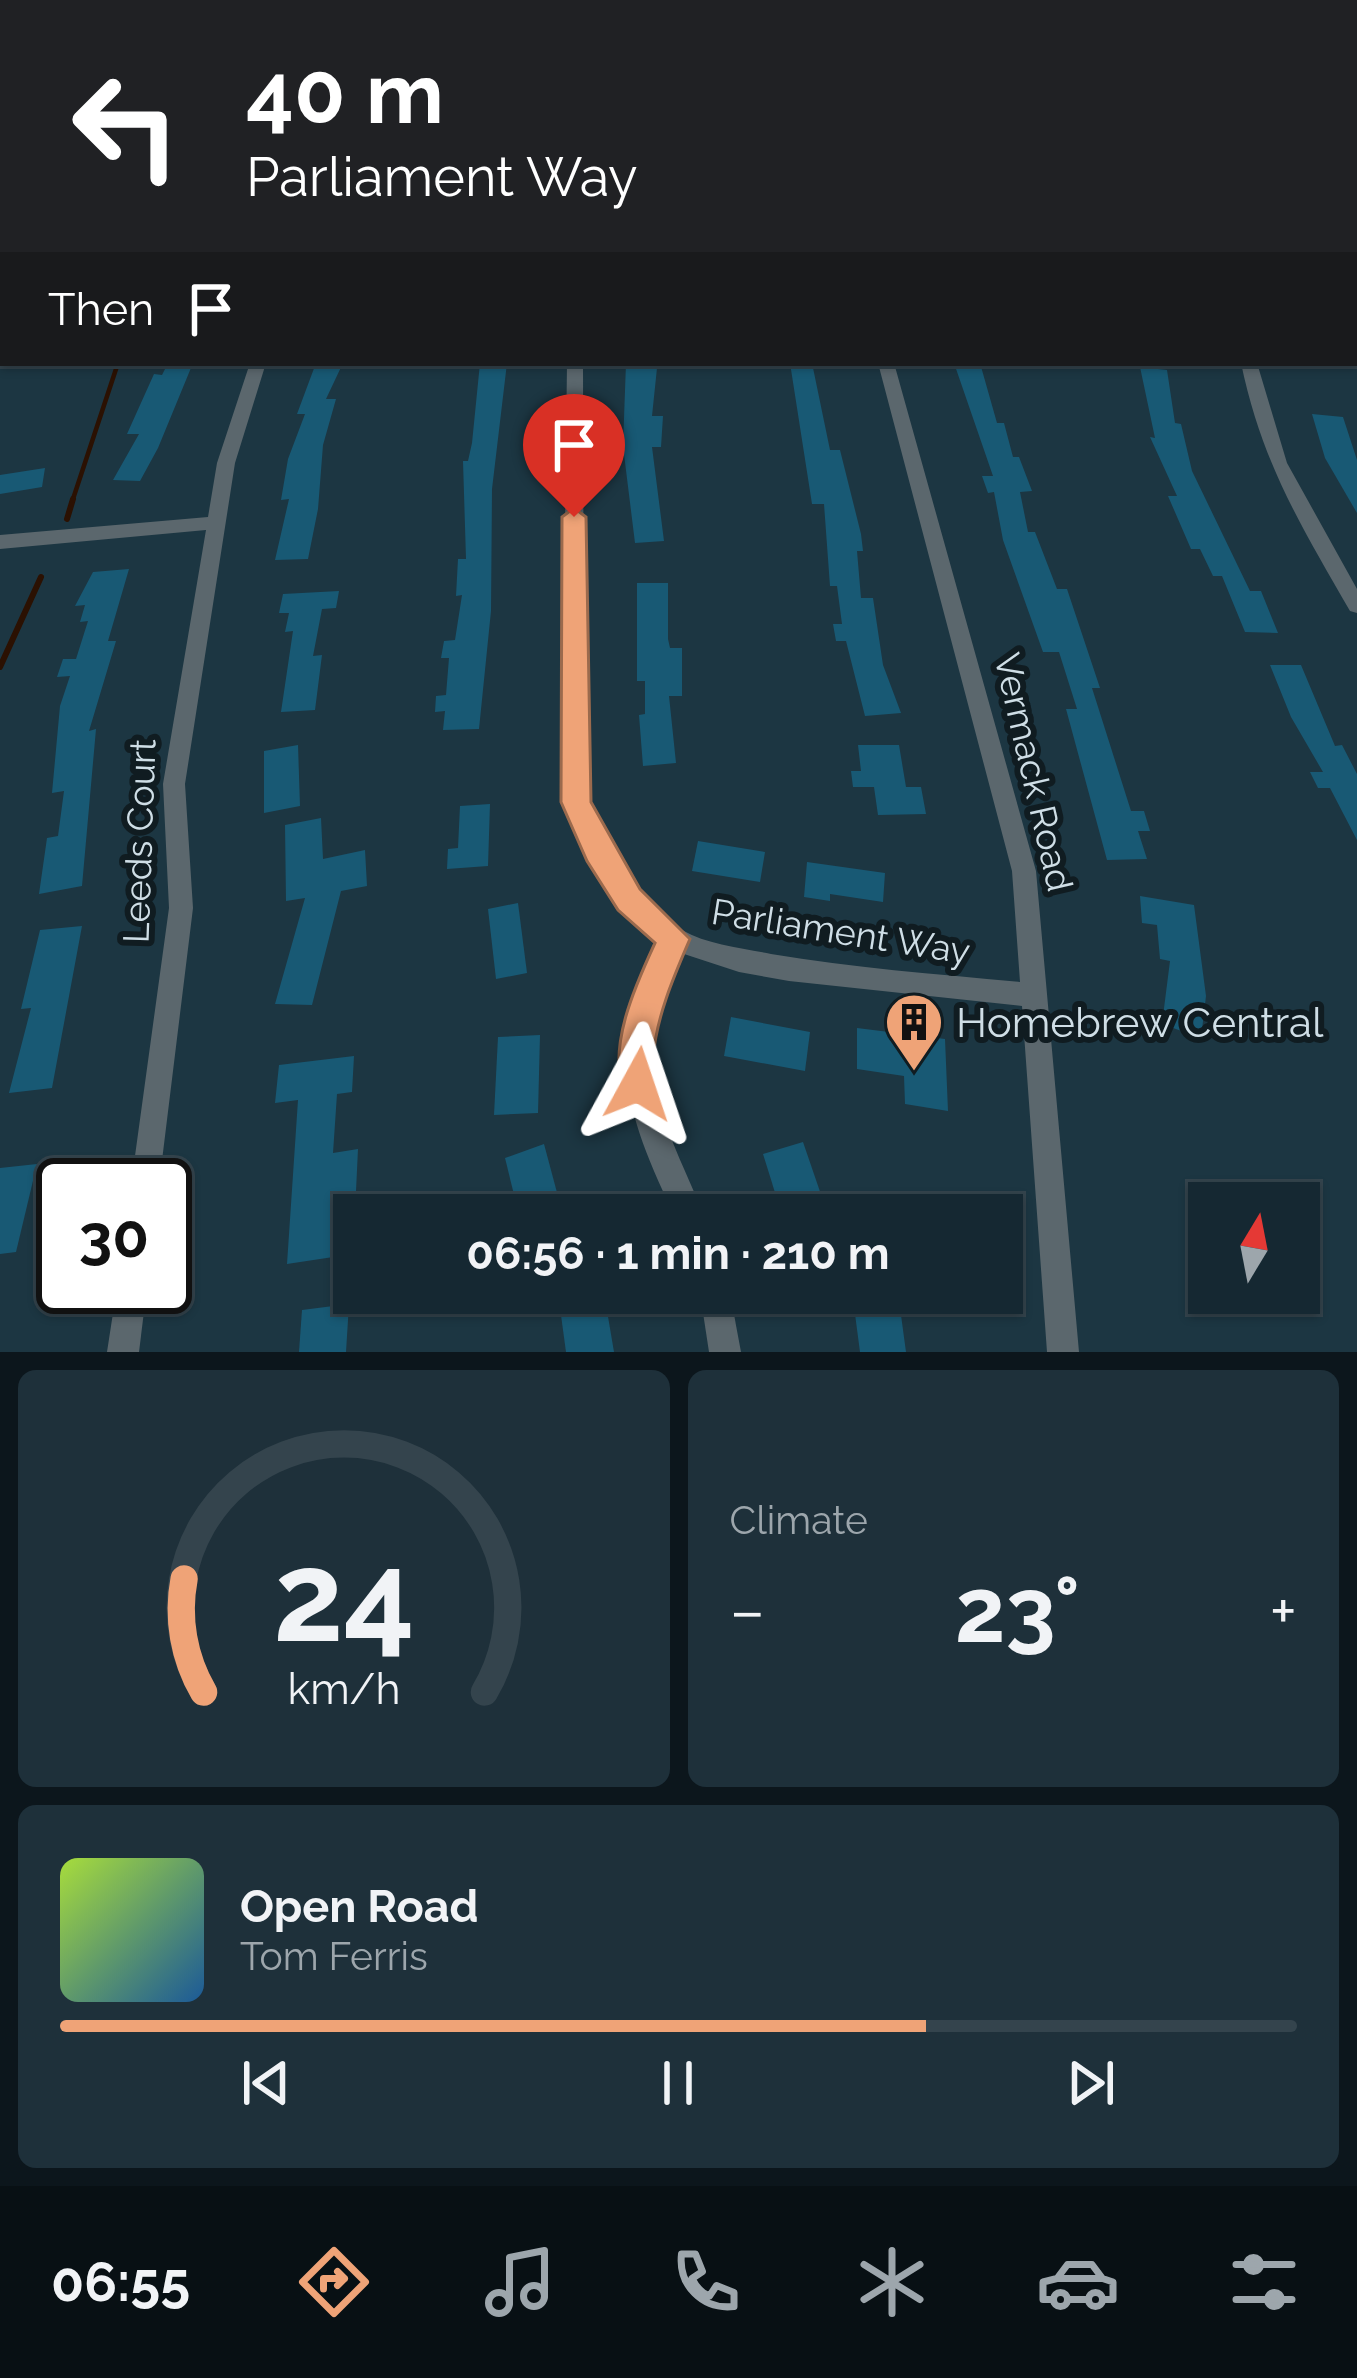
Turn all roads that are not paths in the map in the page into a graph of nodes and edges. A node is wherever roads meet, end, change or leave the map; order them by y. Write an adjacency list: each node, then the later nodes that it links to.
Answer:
1 (257, 366): 5 (street, Leeds Court)
2 (575, 366): 8 (street, Parliament Way)
3 (887, 366): 9 (street, Vermack Road)
4 (1250, 366): 7 (street)
5 (216, 523): 6 (street); 10 (street, Leeds Court)
6 (0, 542)
7 (1357, 606)
8 (674, 939): 9 (street, Parliament Way); 11 (street)
9 (1031, 995): 16 (street, Vermack Road)
10 (149, 1158)
11 (679, 1194)
12 (128, 1314): 14 (street)
13 (719, 1314): 15 (street)
14 (123, 1352)
15 (725, 1352)
16 (1063, 1352)

